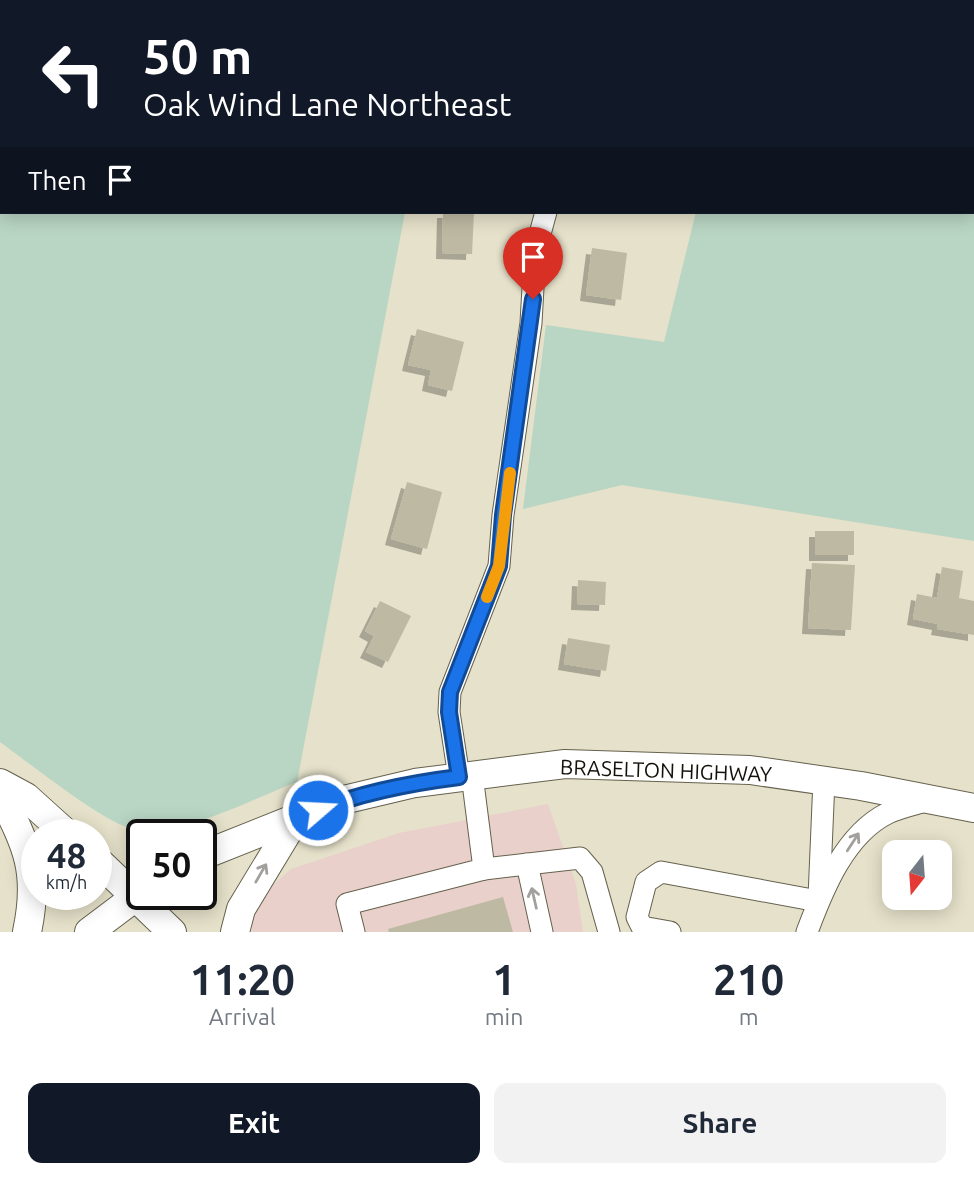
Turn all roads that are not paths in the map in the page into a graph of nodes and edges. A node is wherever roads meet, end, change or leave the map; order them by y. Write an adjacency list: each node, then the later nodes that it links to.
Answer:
1 (545, 214): 2 (street)
2 (466, 776): 3 (main road, BRASELTON HIGHWAY); 8 (main road, BRASELTON HIGHWAY); 12 (street)
3 (824, 780): 6 (main road, BRASELTON HIGHWAY); 15 (street)
4 (0, 783): 9 (main road)
5 (0, 793): 20 (main road)
6 (932, 800): 7 (main road, BRASELTON HIGHWAY); 15 (street, one-way to 6)
7 (974, 808)
8 (296, 818): 10 (main road, BRASELTON HIGHWAY); 23 (main road, one-way to 8)
9 (50, 819)
10 (217, 850)
11 (527, 864): 12 (street); 19 (street); 25 (street, one-way to 11)
12 (484, 869): 24 (street)
13 (112, 872): 14 (main road)
14 (126, 883)
15 (818, 901): 18 (street); 27 (street)
16 (126, 904): 21 (main road)
17 (153, 910): 22 (main road)
18 (639, 922): 19 (street); 26 (street)
19 (608, 928)
20 (27, 932)
21 (89, 932)
22 (172, 932)
23 (235, 932)
24 (354, 932)
25 (542, 932)
26 (670, 932)
27 (807, 932)

